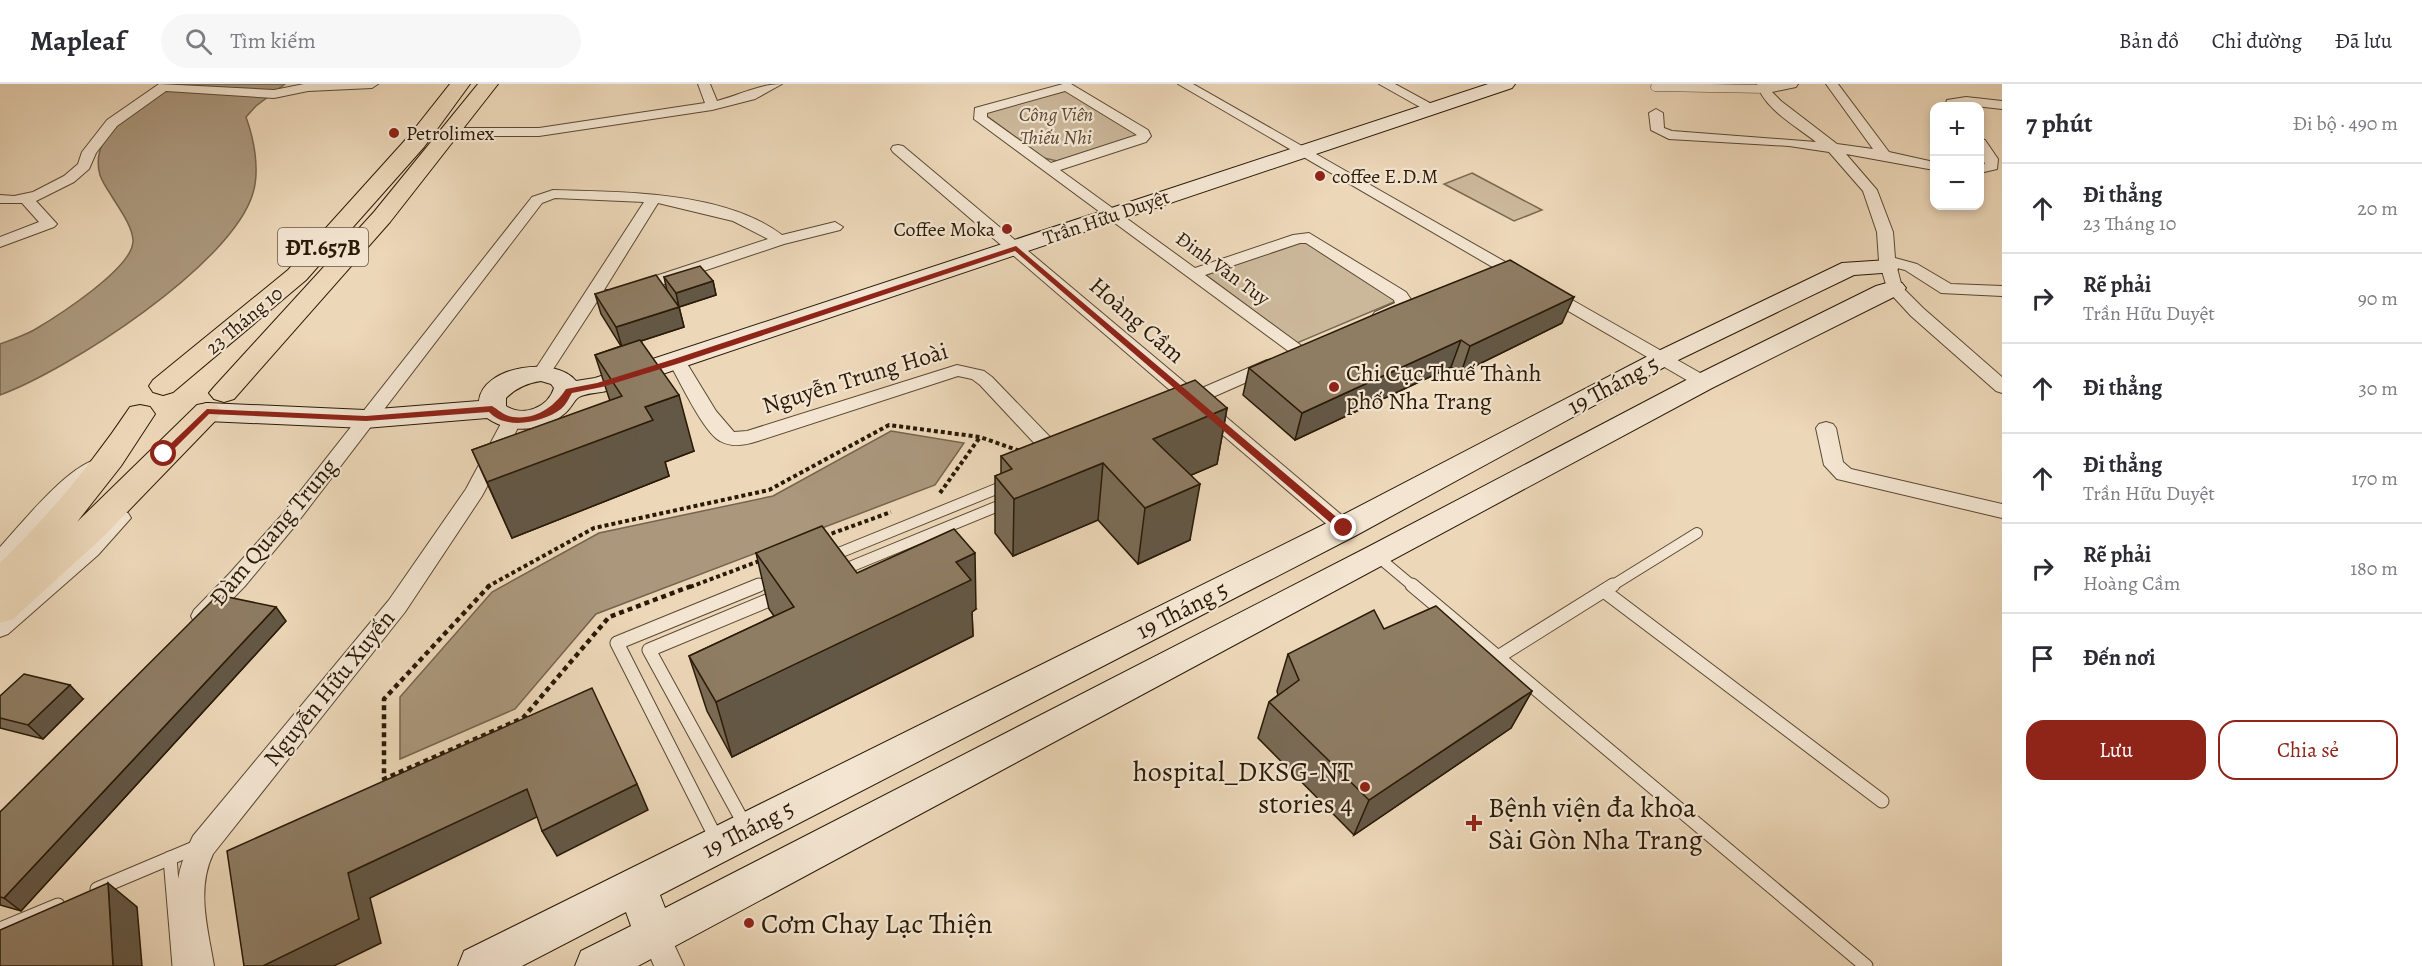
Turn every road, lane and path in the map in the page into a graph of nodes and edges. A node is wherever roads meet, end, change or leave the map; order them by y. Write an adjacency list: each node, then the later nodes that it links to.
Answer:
1 (372, 84): 11 (street)
2 (460, 84): 47 (main road, 23 Tháng 10 / ĐT.657B)
3 (488, 84): 19 (main road, 23 Tháng 10 / ĐT.657B)
4 (704, 84): 16 (street)
5 (776, 84): 16 (street)
6 (1184, 84): 22 (street)
7 (1385, 84): 17 (street)
8 (1506, 84): 17 (street, Trần Hữu Duyệt)
9 (1792, 84): 12 (street)
10 (1832, 84): 23 (street)
11 (164, 86): 26 (street)
12 (1764, 86): 13 (lane); 21 (street)
13 (1655, 87)
14 (1984, 103): 15 (street)
15 (2002, 105)
16 (712, 106): 19 (street)
17 (1432, 108): 22 (street, Trần Hữu Duyệt)
18 (1656, 114): 21 (street)
19 (452, 132): 50 (main road, 23 Tháng 10 / ĐT.657B)
20 (897, 149): 33 (street, Hoàng Cầm)
21 (1834, 149): 23 (street); 34 (street)
22 (1302, 151): 29 (street, Trần Hữu Duyệt); 43 (street)
23 (1884, 155): 24 (street)
24 (1930, 165)
25 (1050, 168): 25 (street, Đinh Văn Tuy); 29 (street, Đinh Văn Tuy)
26 (27, 198): 28 (street); 32 (street)
27 (654, 198): 31 (street); 37 (street); 52 (street, Đàm Quang Trung)
28 (0, 200)
29 (1113, 214): 33 (street, Trần Hữu Duyệt); 35 (street, Đinh Văn Tuy)
30 (835, 227): 31 (street)
31 (779, 240): 37 (street)
32 (0, 242)
33 (1016, 248): 44 (street, Trần Hữu Duyệt); 53 (street, Hoàng Cầm)
34 (1890, 272): 36 (street); 38 (street, 19 Tháng 5); 39 (street, 19 Tháng 5); 48 (street)
35 (1195, 273): 40 (street); 42 (street, Đinh Văn Tuy)
36 (2002, 291)
37 (591, 295): 45 (street)
38 (1787, 298): 39 (street); 43 (street, 19 Tháng 5)
39 (1827, 319): 46 (street, 19 Tháng 5)
40 (1362, 324)
41 (1321, 343): 42 (street)
42 (1301, 352): 53 (street)
43 (1661, 359): 46 (street); 64 (street, 19 Tháng 5)
44 (677, 361): 49 (street, Trần Hữu Duyệt); 58 (street, Nguyễn Trung Hoài)
45 (542, 373): 49 (street); 51 (street)
46 (1703, 382): 66 (street, 19 Tháng 5)
47 (163, 386): 50 (main road); 55 (main road, ĐT.657B)
48 (2002, 387)
49 (569, 391): 51 (street)
50 (215, 402): 52 (street); 55 (main road, ĐT.657B); 60 (main road, 23 Tháng 10 / ĐT.657B)
51 (501, 406): 52 (street); 81 (street, Nguyễn Hữu Xuyến)
52 (373, 409): 76 (street, Đàm Quang Trung)
53 (1202, 411): 54 (street); 64 (street, Hoàng Cầm)
54 (1170, 413)
55 (140, 414): 59 (main road, ĐT.657B)
56 (1826, 428): 63 (street)
57 (1089, 440): 58 (street)
58 (1068, 448): 78 (path)
59 (117, 450): 67 (street); 71 (main road, ĐT.657B)
60 (164, 454): 74 (main road, ĐT.657B); 75 (street, 23 Tháng 10)
61 (1014, 482): 68 (lane)
62 (1014, 499): 70 (lane)
63 (2002, 511)
64 (1344, 528): 66 (street); 80 (street, 19 Tháng 5)
65 (1697, 533): 73 (lane)
66 (1377, 556): 77 (lane); 85 (street, 19 Tháng 5)
67 (0, 561)
68 (815, 562)
69 (782, 576): 80 (lane)
70 (826, 577)
71 (0, 584)
72 (793, 590): 80 (lane)
73 (1604, 591): 77 (lane); 79 (lane)
74 (0, 609)
75 (0, 628)
76 (188, 630)
77 (1498, 657): 90 (lane)
78 (384, 779)
79 (1882, 801)
80 (733, 837): 83 (street, 19 Tháng 5)
81 (202, 845): 82 (lane); 87 (street, Nguyễn Hữu Xuyến)
82 (170, 858): 84 (lane); 86 (lane)
83 (637, 886): 85 (street); 88 (street, 19 Tháng 5)
84 (0, 929)
85 (662, 950): 89 (street, 19 Tháng 5)
86 (179, 966)
87 (199, 966)
88 (479, 966)
89 (597, 966)
90 (1866, 966)

